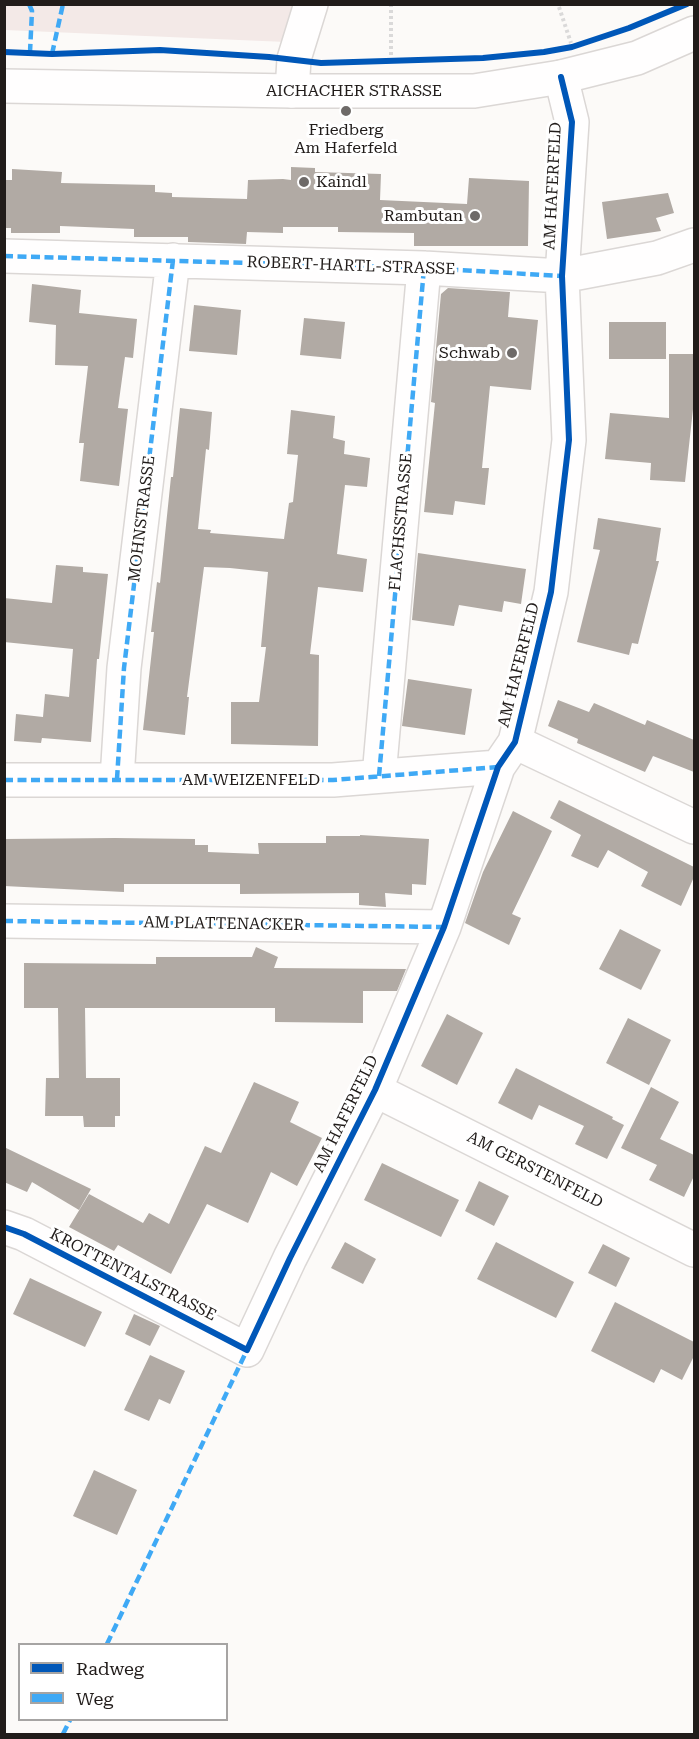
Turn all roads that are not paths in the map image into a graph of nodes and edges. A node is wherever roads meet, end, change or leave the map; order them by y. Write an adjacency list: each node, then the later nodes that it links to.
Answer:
1 (311, 4): 5 (street)
2 (694, 33): 3 (street, AICHACHER STRASSE)
3 (566, 62): 5 (street, AICHACHER STRASSE); 10 (street, AM HAFERFELD)
4 (4, 86): 5 (street, AICHACHER STRASSE)
5 (292, 91)
6 (694, 245): 10 (street, ROBERT-HARTL-STRASSE)
7 (4, 256): 8 (street, ROBERT-HARTL-STRASSE)
8 (173, 260): 9 (street, ROBERT-HARTL-STRASSE); 13 (street, MOHNSTRASSE)
9 (424, 268): 10 (street, ROBERT-HARTL-STRASSE); 12 (street, FLACHSSTRASSE)
10 (562, 276): 11 (street, AM HAFERFELD)
11 (506, 755): 12 (street, AM WEIZENFELD); 15 (street, AM WEIZENFELD); 17 (street, AM HAFERFELD)
12 (379, 776): 13 (street, AM WEIZENFELD)
13 (117, 779): 14 (street, AM WEIZENFELD)
14 (4, 780)
15 (694, 827)
16 (4, 921): 17 (street, AM PLATTENACKER)
17 (444, 927): 18 (street, AM HAFERFELD)
18 (375, 1090): 20 (street, AM GERSTENFELD); 21 (street, AM HAFERFELD)
19 (4, 1227): 21 (street, KROTTENTALSTRASSE)
20 (694, 1250)
21 (247, 1350)

